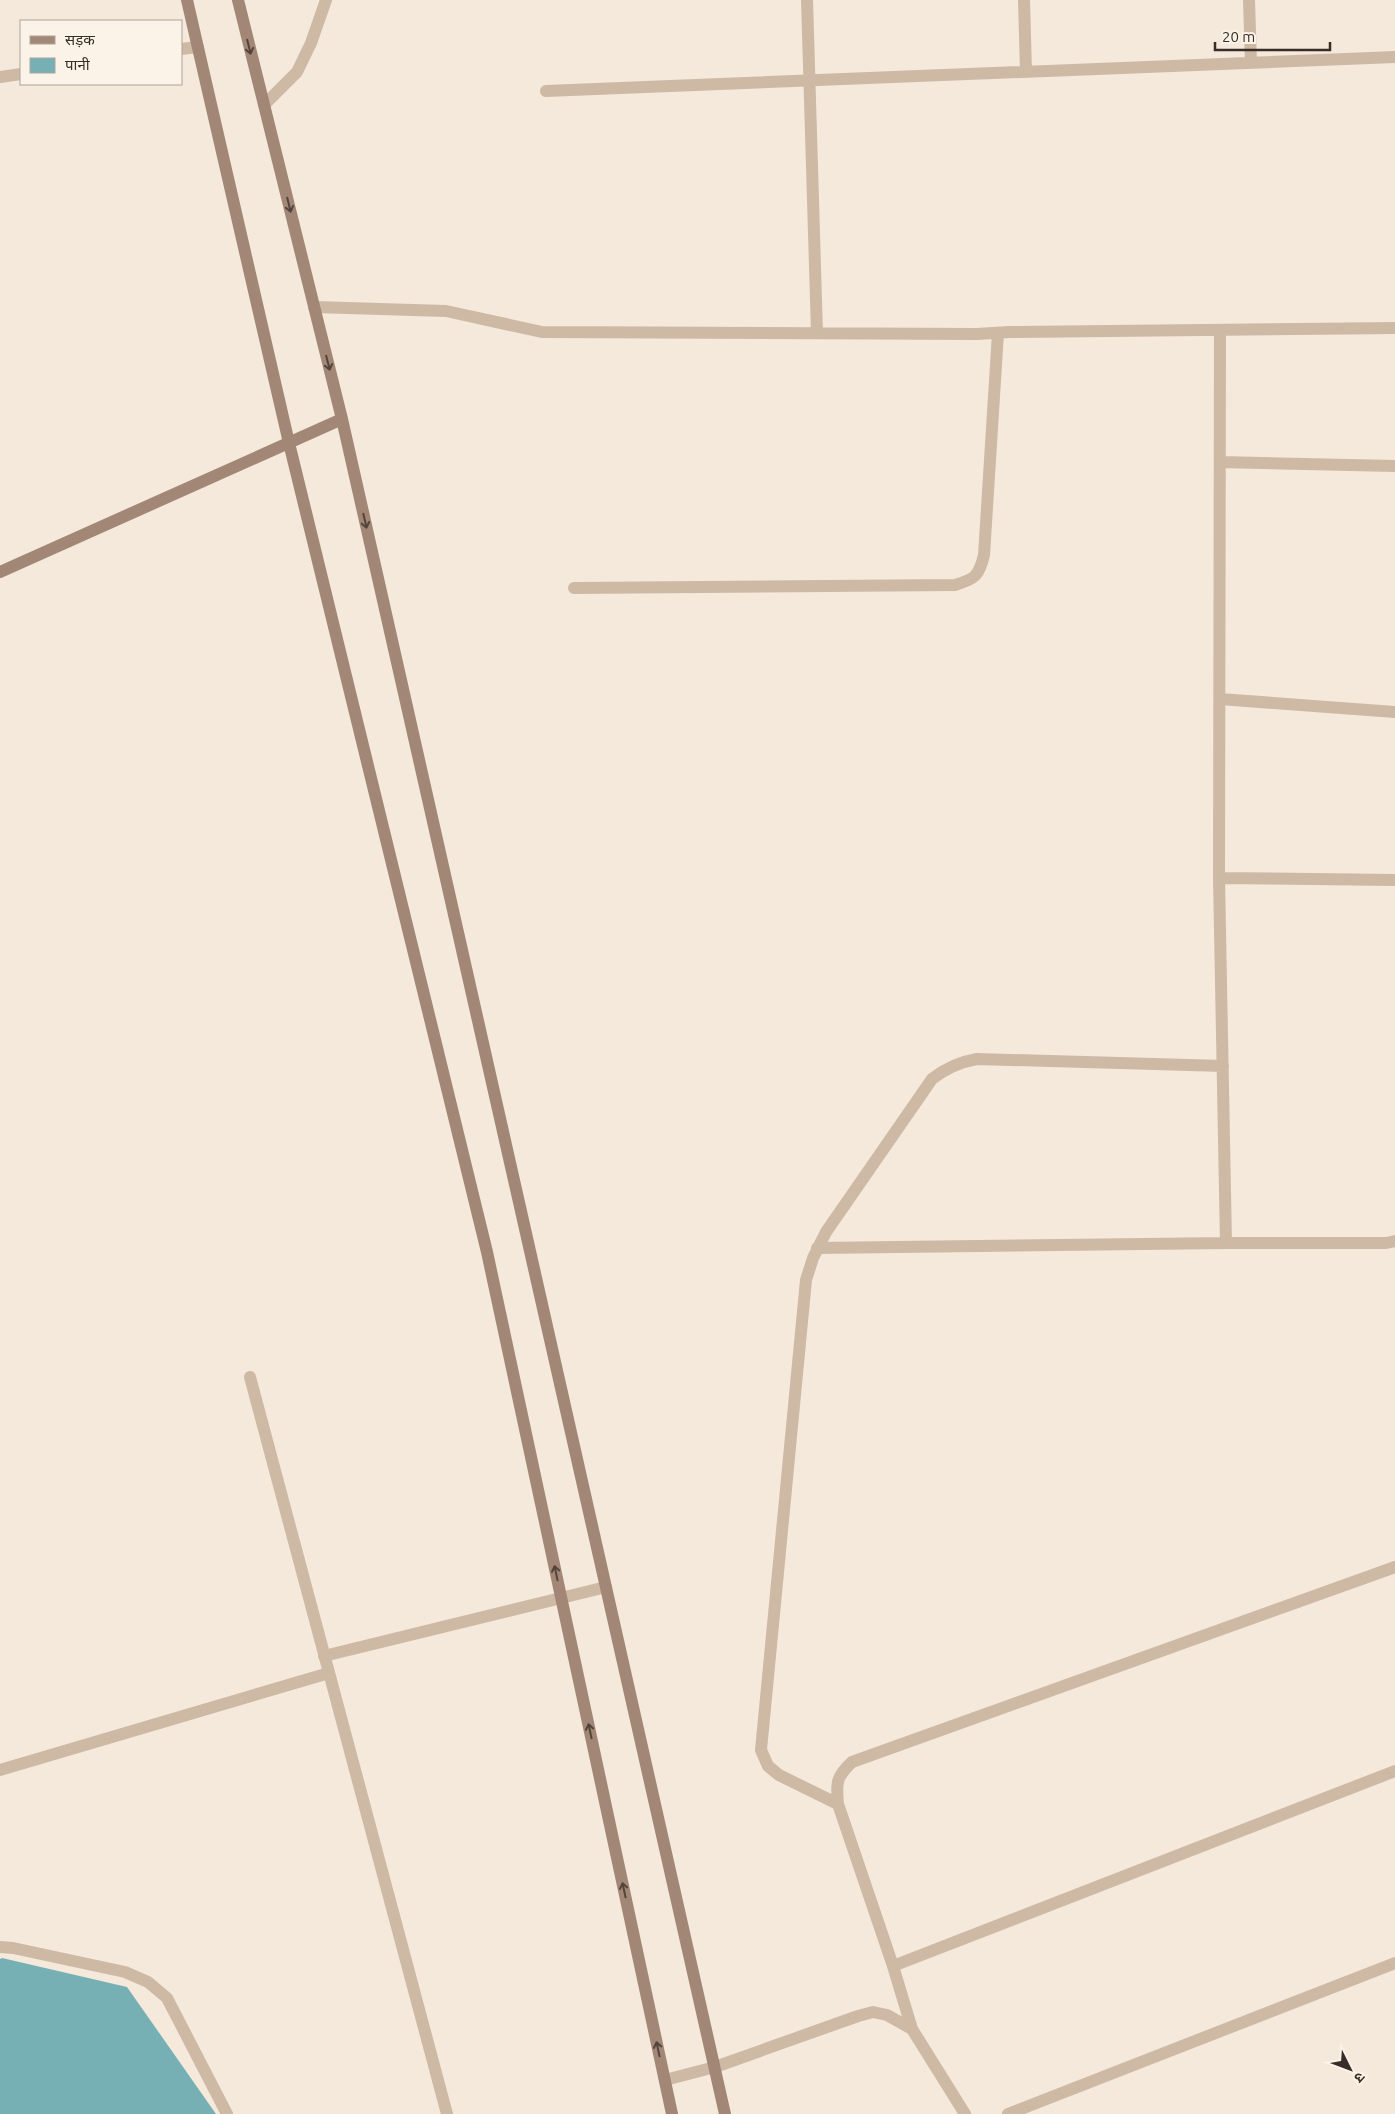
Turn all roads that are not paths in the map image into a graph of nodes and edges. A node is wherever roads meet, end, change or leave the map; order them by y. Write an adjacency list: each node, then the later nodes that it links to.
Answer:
1 (187, 0): 7 (main road)
2 (238, 0): 16 (main road, one-way to 16)
3 (326, 0): 16 (street)
4 (806, 0): 14 (street)
5 (1024, 0): 11 (street)
6 (1249, 0): 10 (street)
7 (198, 46): 8 (street); 23 (main road)
8 (182, 49)
9 (1395, 57): 10 (street)
10 (1251, 63): 11 (street)
11 (1026, 72): 14 (street)
12 (20, 74): 13 (street)
13 (0, 77)
14 (809, 81): 15 (street); 20 (street)
15 (546, 91)
16 (264, 105): 17 (main road, one-way to 17)
17 (314, 307): 20 (street); 22 (main road, one-way to 22)
18 (1395, 328): 19 (street)
19 (1220, 330): 21 (street); 24 (street)
20 (817, 333): 21 (street)
21 (998, 333): 27 (street)
22 (342, 419): 23 (main road); 38 (main road, one-way to 38)
23 (289, 443): 26 (main road); 39 (main road, one-way to 23)
24 (1220, 462): 25 (street); 28 (street)
25 (1395, 466)
26 (0, 572)
27 (574, 588)
28 (1220, 699): 29 (street); 30 (street)
29 (1395, 712)
30 (1220, 878): 31 (street); 32 (street)
31 (1395, 880)
32 (1223, 1066): 34 (street); 35 (street)
33 (1395, 1242): 34 (street)
34 (1226, 1243): 35 (street)
35 (818, 1248): 44 (street)
36 (250, 1377): 40 (street)
37 (1395, 1567): 44 (street)
38 (606, 1587): 39 (street); 49 (main road)
39 (561, 1597): 40 (street); 50 (main road, one-way to 39)
40 (324, 1656): 41 (street)
41 (328, 1673): 42 (street); 52 (street)
42 (0, 1770)
43 (1395, 1771): 47 (street)
44 (838, 1804): 47 (street)
45 (0, 1947): 51 (street)
46 (1395, 1963): 56 (street)
47 (893, 1966): 48 (street)
48 (912, 2029): 49 (street); 55 (street)
49 (715, 2067): 50 (street); 54 (main road)
50 (665, 2080): 53 (main road)
51 (227, 2114)
52 (447, 2114)
53 (672, 2114)
54 (725, 2114)
55 (965, 2114)
56 (1008, 2114)

